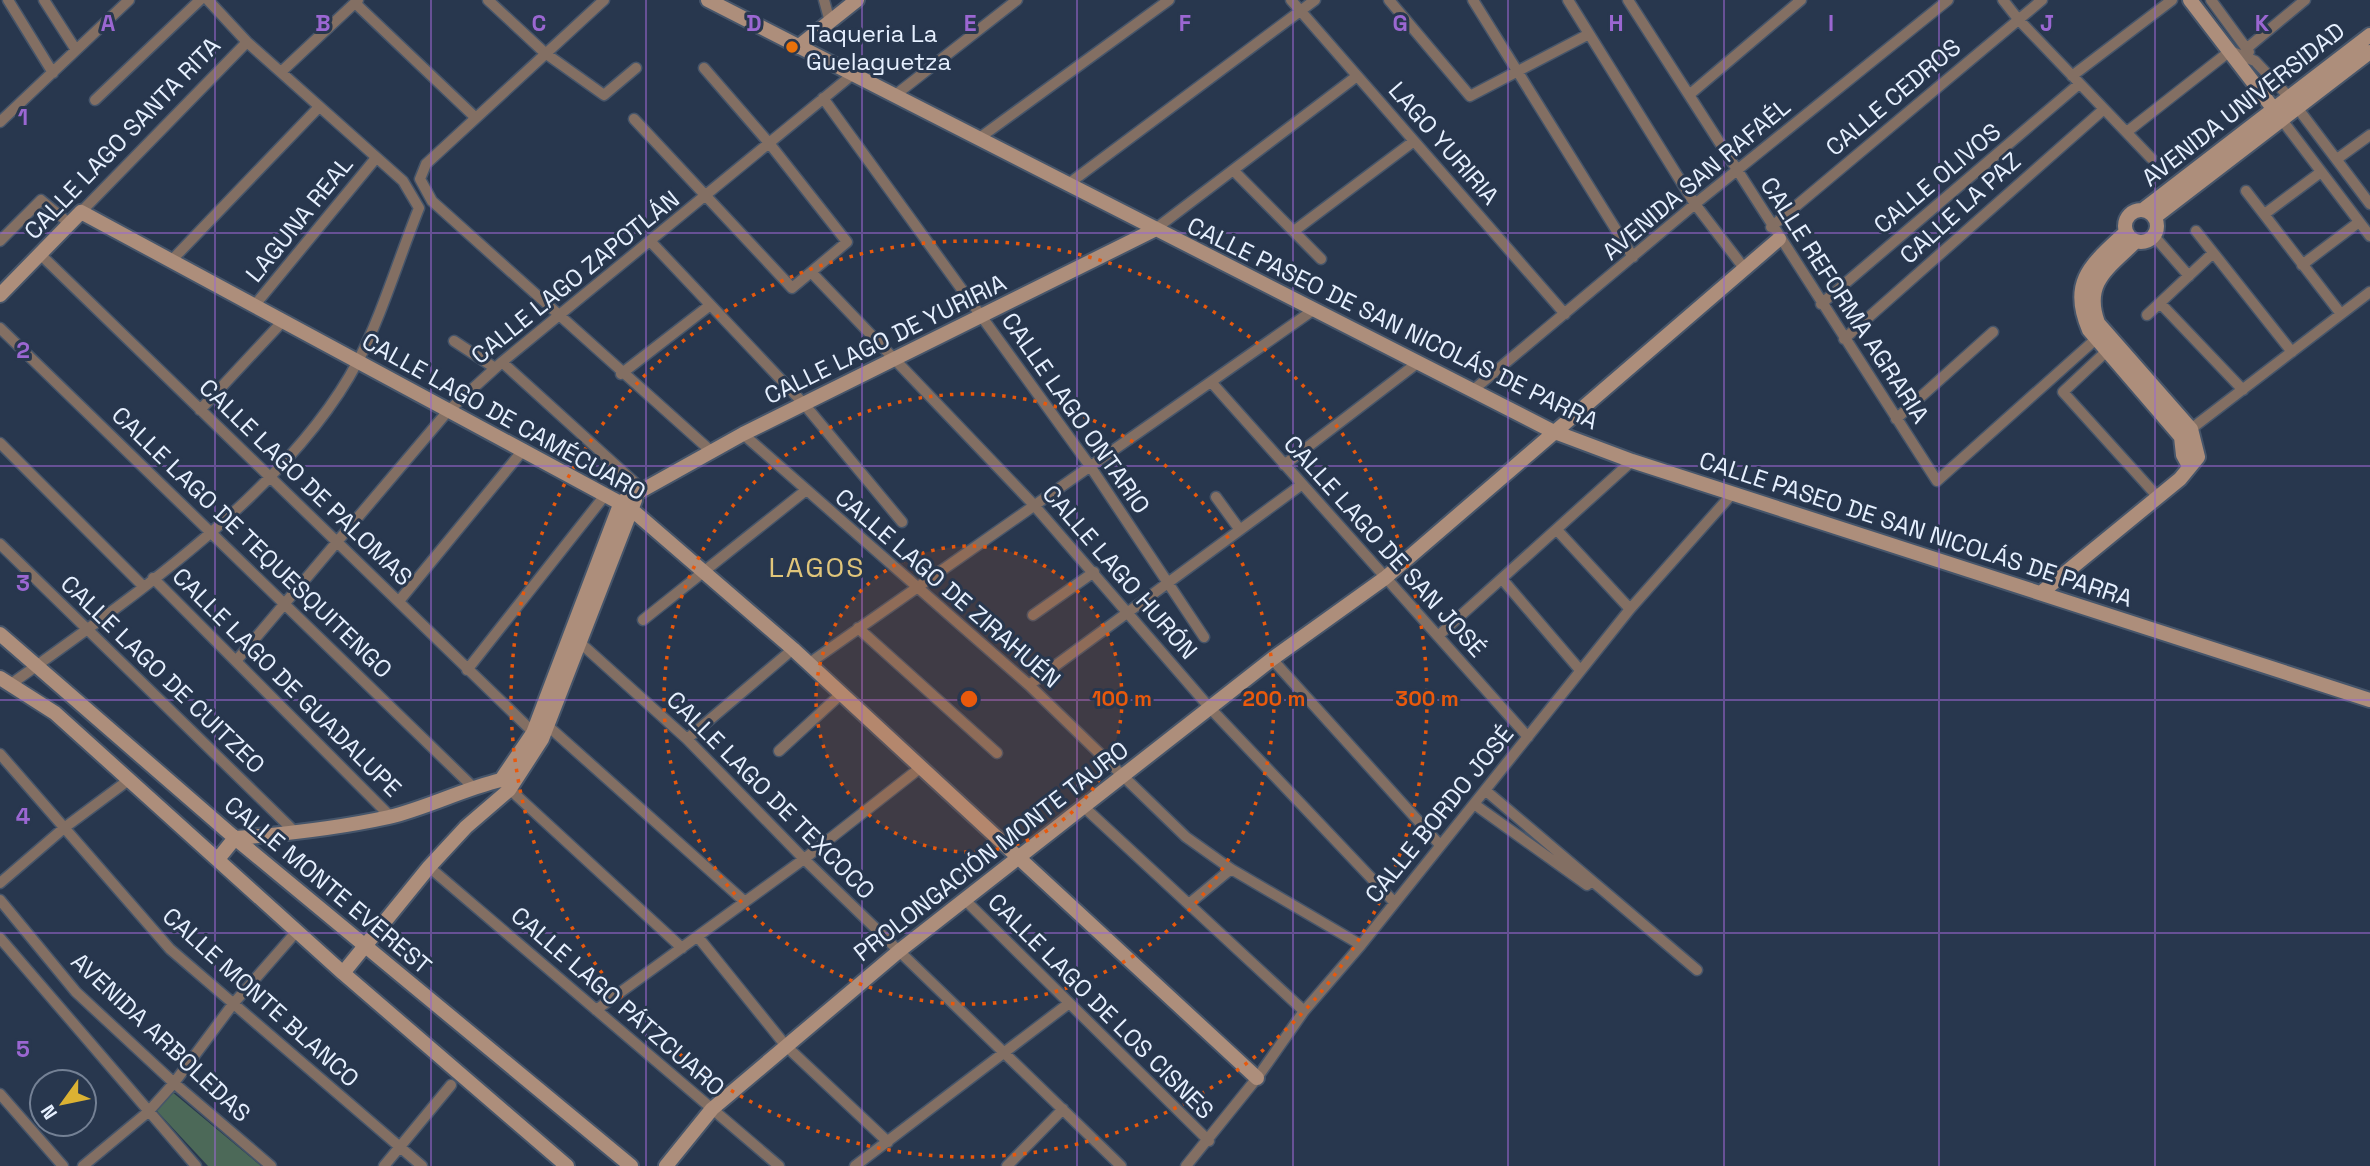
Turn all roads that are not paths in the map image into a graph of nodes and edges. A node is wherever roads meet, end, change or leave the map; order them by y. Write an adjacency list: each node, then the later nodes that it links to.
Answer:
1 (8, 0): 46 (street)
2 (44, 0): 37 (street)
3 (130, 0): 37 (street)
4 (200, 0): 53 (street)
5 (208, 0): 34 (street)
6 (488, 0): 40 (street)
7 (604, 0): 40 (street)
8 (708, 0): 35 (street, CALLE PASEO DE SAN NICOLÁS DE PARRA)
9 (824, 0): 31 (street)
10 (857, 0): 31 (street)
11 (1017, 0): 51 (street)
12 (1169, 0): 63 (street)
13 (1291, 0): 29 (street, LAGO YURIRIA)
14 (1315, 0): 29 (street)
15 (1389, 0): 44 (street)
16 (1473, 0): 44 (street)
17 (1568, 0): 32 (street)
18 (1801, 0): 50 (street)
19 (1948, 0): 70 (street, AVENIDA SAN RAFAÉL)
20 (2003, 0): 30 (street)
21 (2042, 0): 30 (street, CALLE CEDROS)
22 (2172, 0): 49 (street, CALLE OLIVOS)
23 (2190, 0): 38 (street)
24 (2211, 0): 36 (street)
25 (2305, 0): 28 (street)
26 (357, 1): 45 (street); 58 (street)
27 (1631, 1): 50 (street, CALLE REFORMA AGRARIA)
28 (2292, 4): 36 (street)
29 (1300, 11): 48 (street, LAGO YURIRIA); 74 (street)
30 (2018, 19): 49 (street); 89 (street, CALLE CEDROS)
31 (830, 22): 35 (street)
32 (1590, 34): 44 (street); 78 (street)
33 (2370, 35): 54 (street, AVENIDA UNIVERSIDAD)
34 (247, 41): 45 (street); 81 (street, CALLE LAGO SANTA RITA)
35 (798, 47): 47 (street, CALLE PASEO DE SAN NICOLÁS DE PARRA)
36 (2246, 49): 41 (street)
37 (76, 50): 46 (street)
38 (2230, 51): 41 (street); 57 (street); 61 (street)
39 (2370, 52): 54 (street, AVENIDA UNIVERSIDAD)
40 (545, 53): 42 (street); 58 (street)
41 (2255, 61): 54 (street)
42 (636, 68)
43 (704, 68): 65 (street)
44 (1518, 71): 97 (street)
45 (281, 72): 55 (street)
46 (52, 73): 60 (street)
47 (852, 75): 51 (street, CALLE PASEO DE SAN NICOLÁS DE PARRA); 52 (street, CALLE LAGO ZAPOTLÁN)
48 (1357, 76): 64 (street, LAGO YURIRIA); 69 (street)
49 (2076, 80): 56 (street); 107 (street, CALLE OLIVOS)
50 (1689, 95): 70 (street, CALLE REFORMA AGRARIA)
51 (894, 96): 63 (street, CALLE PASEO DE SAN NICOLÁS DE PARRA)
52 (823, 98): 65 (street, CALLE LAGO ZAPOTLÁN); 115 (street, CALLE LAGO ONTARIO)
53 (95, 100)
54 (2294, 104): 57 (street, AVENIDA UNIVERSIDAD); 68 (street)
55 (319, 107): 66 (street); 99 (street)
56 (2104, 109): 61 (street); 120 (street, CALLE LA PAZ)
57 (2278, 115): 71 (street); 82 (street, AVENIDA UNIVERSIDAD)
58 (475, 117): 72 (street)
59 (634, 119): 76 (street)
60 (0, 122)
61 (2128, 131): 67 (street)
62 (2370, 135): 68 (street)
63 (978, 139): 74 (street, CALLE PASEO DE SAN NICOLÁS DE PARRA)
64 (1414, 141): 87 (street); 111 (street, LAGO YURIRIA)
65 (769, 143): 76 (street, CALLE LAGO ZAPOTLÁN); 102 (street)
66 (376, 158): 73 (street); 108 (street, LAGUNA REAL)
67 (2151, 158)
68 (2337, 159): 79 (street)
69 (1233, 170): 86 (street); 87 (street)
70 (1738, 170): 78 (street, AVENIDA SAN RAFAÉL); 89 (street, CALLE REFORMA AGRARIA)
71 (2321, 172): 83 (street); 84 (street)
72 (420, 179): 73 (street); 77 (street)
73 (403, 181): 80 (street)
74 (1066, 185): 86 (street, CALLE PASEO DE SAN NICOLÁS DE PARRA)
75 (2246, 191): 83 (street)
76 (706, 196): 94 (street, CALLE LAGO ZAPOTLÁN); 102 (street)
77 (432, 201): 80 (street); 114 (street)
78 (1695, 204): 97 (street, AVENIDA SAN RAFAÉL); 101 (street)
79 (2370, 204)
80 (419, 208): 125 (street)
81 (81, 212): 85 (street, CALLE LAGO SANTA RITA); 99 (street, CALLE LAGO DE CAMÉCUARO)
82 (2149, 213): 90 (street); 92 (street)
83 (2266, 213): 100 (street)
84 (2359, 222): 91 (street); 100 (street)
85 (70, 224): 93 (street); 96 (street, CALLE LAGO SANTA RITA)
86 (1154, 230): 110 (street, CALLE PASEO DE SAN NICOLÁS DE PARRA); 115 (street, CALLE LAGO DE YURIRIA)
87 (1294, 231): 98 (street)
88 (2196, 231): 95 (street)
89 (1775, 233): 101 (street, PROLONGACIÓN MONTE TAURO); 107 (street, CALLE REFORMA AGRARIA)
90 (2154, 236): 92 (street); 103 (street)
91 (2370, 236)
92 (2131, 237): 119 (street); 122 (street)
93 (0, 241)
94 (650, 242): 109 (street); 114 (street, CALLE LAGO ZAPOTLÁN)
95 (2213, 253): 103 (street); 123 (street)
96 (41, 255): 105 (street, CALLE LAGO SANTA RITA); 133 (street, CALLE LAGO DE PALOMAS)
97 (1633, 257): 111 (street, AVENIDA SAN RAFAÉL)
98 (1321, 259)
99 (170, 262): 108 (street, CALLE LAGO DE CAMÉCUARO)
100 (2302, 265): 112 (street)
101 (1744, 268): 136 (street, PROLONGACIÓN MONTE TAURO)
102 (811, 272): 124 (street, CALLE LAGO HURÓN)
103 (2189, 276): 106 (street)
104 (2370, 292): 112 (street)
105 (0, 295)
106 (2160, 303): 113 (street); 130 (street)
107 (1821, 304): 120 (street, CALLE REFORMA AGRARIA)
108 (254, 306): 116 (street, CALLE LAGO DE CAMÉCUARO)
109 (709, 306): 128 (street); 132 (street)
110 (1312, 311): 126 (street, CALLE PASEO DE SAN NICOLÁS DE PARRA); 129 (street)
111 (1565, 314): 131 (street, AVENIDA SAN RAFAÉL)
112 (2341, 314): 123 (street)
113 (2147, 315)
114 (560, 317): 127 (street, CALLE LAGO ZAPOTLÁN); 128 (street)
115 (982, 317): 124 (street, CALLE LAGO DE YURIRIA); 144 (street, CALLE LAGO ONTARIO)
116 (283, 321): 125 (street, CALLE LAGO DE CAMÉCUARO); 133 (street)
117 (0, 328): 158 (street, CALLE LAGO DE TEQUESQUITENGO)
118 (1993, 332): 135 (street)
119 (2096, 338): 122 (street); 135 (street, CALLE REFORMA AGRARIA)
120 (1844, 339): 135 (street, CALLE REFORMA AGRARIA)
121 (454, 341): 127 (street)
122 (2111, 346): 137 (street); 152 (street)
123 (2292, 352): 130 (street)
124 (894, 359): 132 (street, CALLE LAGO DE YURIRIA); 153 (street, CALLE LAGO HURÓN)
125 (358, 361): 134 (street, CALLE LAGO DE CAMÉCUARO); 145 (street)
126 (1416, 364): 131 (street, CALLE PASEO DE SAN NICOLÁS DE PARRA); 143 (street)
127 (499, 365): 134 (street, CALLE LAGO ZAPOTLÁN); 147 (street)
128 (621, 374): 141 (street)
129 (1212, 383): 143 (street, CALLE LAGO DE SAN JOSÉ); 144 (street)
130 (2243, 390): 137 (street)
131 (1472, 391): 136 (street, CALLE PASEO DE SAN NICOLÁS DE PARRA)
132 (804, 404): 138 (street, CALLE LAGO DE YURIRIA); 155 (street)
133 (200, 410): 145 (street, CALLE LAGO DE PALOMAS)
134 (448, 411): 140 (street, CALLE LAGO DE CAMÉCUARO); 159 (street, CALLE LAGO ZAPOTLÁN)
135 (1896, 419)
136 (1552, 431): 142 (street, CALLE PASEO DE SAN NICOLÁS DE PARRA); 164 (street, PROLONGACIÓN MONTE TAURO)
137 (2186, 433): 152 (street)
138 (743, 435): 141 (street, CALLE LAGO DE YURIRIA); 148 (street, CALLE LAGO DE ZIRAHUÉN)
139 (0, 443): 167 (street, CALLE LAGO DE GUADALUPE)
140 (524, 449): 149 (street, CALLE LAGO DE CAMÉCUARO); 170 (street)
141 (712, 452): 147 (street, CALLE LAGO DE YURIRIA)
142 (1632, 461): 150 (street, CALLE PASEO DE SAN NICOLÁS DE PARRA); 157 (street)
143 (1284, 465): 146 (street, CALLE LAGO DE SAN JOSÉ)
144 (1090, 466): 153 (street); 166 (street, CALLE LAGO ONTARIO)
145 (269, 477): 158 (street); 159 (street, CALLE LAGO DE PALOMAS)
146 (1301, 485): 156 (street); 164 (street, CALLE LAGO DE SAN JOSÉ)
147 (641, 491): 154 (street)
148 (805, 491): 161 (street); 168 (street, CALLE LAGO DE ZIRAHUÉN)
149 (606, 494): 154 (street, CALLE LAGO DE CAMÉCUARO); 187 (street)
150 (1732, 494): 169 (street, CALLE PASEO DE SAN NICOLÁS DE PARRA); 172 (street, CALLE BORDO JOSÉ)
151 (1216, 496): 156 (street)
152 (2157, 496): 169 (street)
153 (1033, 504): 162 (street, CALLE LAGO HURÓN); 168 (street)
154 (626, 505): 161 (street, CALLE LAGO DE CAMÉCUARO); 181 (street)
155 (902, 522)
156 (1240, 530): 166 (street)
157 (1557, 530): 165 (street); 172 (street)
158 (211, 531): 163 (street); 171 (street, CALLE LAGO DE TEQUESQUITENGO)
159 (337, 542): 170 (street, CALLE LAGO DE PALOMAS); 171 (street, CALLE LAGO ZAPOTLÁN)
160 (0, 544): 177 (street, CALLE LAGO DE CUITZEO)
161 (704, 569): 175 (street); 182 (street, CALLE LAGO DE CAMÉCUARO)
162 (1094, 572): 173 (street, CALLE LAGO HURÓN); 174 (street)
163 (153, 578): 167 (street); 184 (street, CALLE LAGO DE GUADALUPE)
164 (1385, 578): 179 (street, CALLE LAGO DE SAN JOSÉ); 183 (street, PROLONGACIÓN MONTE TAURO)
165 (1502, 579): 179 (street); 188 (street)
166 (1169, 583): 173 (street); 180 (street, CALLE LAGO ONTARIO)
167 (144, 586): 177 (street)
168 (917, 589): 176 (street); 190 (street, CALLE LAGO DE ZIRAHUÉN)
169 (2042, 592): 192 (street, CALLE PASEO DE SAN NICOLÁS DE PARRA)
170 (399, 601): 187 (street, CALLE LAGO DE PALOMAS)
171 (285, 603): 184 (street, CALLE LAGO ZAPOTLÁN); 204 (street, CALLE LAGO DE TEQUESQUITENGO)
172 (1630, 608): 188 (street, CALLE BORDO JOSÉ)
173 (1129, 612): 190 (street); 193 (street, CALLE LAGO HURÓN)
174 (1032, 615)
175 (643, 620)
176 (858, 628): 185 (street); 198 (street)
177 (86, 629): 186 (street); 210 (street, CALLE LAGO DE CUITZEO)
178 (0, 634): 186 (street, CALLE MONTE EVEREST)
179 (1438, 636): 195 (street, CALLE LAGO DE SAN JOSÉ)
180 (1204, 637)
181 (574, 638): 194 (street); 196 (street, CALLE LAGO DE TEXCOCO)
182 (793, 649): 185 (street, CALLE LAGO DE CAMÉCUARO); 196 (street)
183 (1272, 659): 193 (street, PROLONGACIÓN MONTE TAURO); 212 (street)
184 (236, 661): 208 (street, CALLE LAGO DE GUADALUPE)
185 (808, 664): 191 (street, CALLE LAGO DE CAMÉCUARO)
186 (36, 666): 189 (street); 211 (street, CALLE MONTE EVEREST)
187 (467, 670): 194 (street, CALLE LAGO DE PALOMAS)
188 (1580, 670): 195 (street, CALLE BORDO JOSÉ)
189 (5, 681): 202 (street, CALLE MONTE EVEREST)
190 (1029, 685): 201 (street, CALLE LAGO DE ZIRAHUÉN)
191 (841, 694): 197 (street); 200 (street, CALLE LAGO DE CAMÉCUARO)
192 (2370, 700)
193 (1210, 708): 201 (street, PROLONGACIÓN MONTE TAURO); 223 (street, CALLE LAGO HURÓN)
194 (541, 732): 203 (street); 222 (street, CALLE LAGO DE PALOMAS)
195 (1528, 737): 205 (street, CALLE BORDO JOSÉ)
196 (687, 739): 215 (street, CALLE LAGO DE TEXCOCO)
197 (779, 751)
198 (997, 753)
199 (0, 754): 209 (street, CALLE MONTE BLANCO)
200 (920, 768): 213 (street, CALLE LAGO DE CAMÉCUARO); 215 (street)
201 (1124, 775): 207 (street, PROLONGACIÓN MONTE TAURO); 217 (street, CALLE LAGO DE ZIRAHUÉN)
202 (130, 779): 209 (street); 214 (street, CALLE MONTE EVEREST)
203 (505, 785): 204 (street); 216 (street); 230 (street)
204 (473, 787): 208 (street)
205 (1485, 790): 206 (street, CALLE BORDO JOSÉ); 219 (street)
206 (1474, 804): 212 (street, CALLE BORDO JOSÉ); 219 (street)
207 (1084, 807): 213 (street, PROLONGACIÓN MONTE TAURO); 224 (street)
208 (391, 817): 210 (street)
209 (64, 828): 218 (street); 234 (street, CALLE MONTE BLANCO)
210 (296, 833): 211 (street)
211 (235, 838): 214 (street); 229 (street, CALLE MONTE EVEREST)
212 (1440, 845): 223 (street, CALLE BORDO JOSÉ)
213 (1020, 857): 221 (street, PROLONGACIÓN MONTE TAURO); 240 (street, CALLE LAGO DE CAMÉCUARO)
214 (218, 859): 225 (street, CALLE MONTE EVEREST)
215 (804, 859): 222 (street); 231 (street, CALLE LAGO DE TEXCOCO)
216 (429, 867): 229 (street); 236 (street, CALLE LAGO PÁTZCUARO)
217 (1231, 869): 224 (street); 228 (street, CALLE LAGO DE ZIRAHUÉN)
218 (0, 883)
219 (1606, 895): 232 (street)
220 (0, 900): 241 (street, AVENIDA ARBOLEDAS)
221 (965, 900): 231 (street, PROLONGACIÓN MONTE TAURO); 235 (street, CALLE LAGO DE LOS CISNES)
222 (744, 901): 226 (street)
223 (1394, 902): 228 (street, CALLE BORDO JOSÉ)
224 (1190, 903): 237 (street)
225 (296, 930): 233 (street, CALLE MONTE EVEREST); 234 (street)
226 (698, 937): 230 (street); 238 (street)
227 (0, 938): 246 (street, AVENIDA ARBOLEDAS)
228 (1361, 945): 237 (street, CALLE BORDO JOSÉ)
229 (365, 946): 233 (street); 257 (street, CALLE MONTE EVEREST)
230 (682, 948): 236 (street)
231 (899, 951): 238 (street, PROLONGACIÓN MONTE TAURO); 239 (street, CALLE LAGO DE TEXCOCO)
232 (1697, 970)
233 (343, 973): 256 (street, CALLE MONTE EVEREST)
234 (233, 1004): 241 (street); 249 (street, CALLE MONTE BLANCO)
235 (1068, 1004): 239 (street); 247 (street, CALLE LAGO DE LOS CISNES)
236 (596, 1010): 244 (street, CALLE LAGO PÁTZCUARO)
237 (1304, 1011): 240 (street, CALLE BORDO JOSÉ)
238 (786, 1046): 244 (street, PROLONGACIÓN MONTE TAURO); 248 (street)
239 (1006, 1053): 245 (street, CALLE LAGO DE TEXCOCO); 248 (street)
240 (1257, 1078): 247 (street, CALLE BORDO JOSÉ)
241 (174, 1083): 246 (street); 253 (street, AVENIDA ARBOLEDAS)
242 (451, 1086): 249 (street)
243 (0, 1094): 250 (street)
244 (712, 1109): 258 (street, PROLONGACIÓN MONTE TAURO); 259 (street, CALLE LAGO PÁTZCUARO)
245 (1063, 1109): 261 (street); 262 (street, CALLE LAGO DE TEXCOCO)
246 (148, 1112): 251 (street); 252 (street, AVENIDA ARBOLEDAS)
247 (1209, 1141): 263 (street, CALLE BORDO JOSÉ)
248 (888, 1142): 260 (street)
249 (399, 1147): 254 (street); 255 (street, CALLE MONTE BLANCO)
250 (63, 1166)
251 (83, 1166)
252 (197, 1166)
253 (271, 1166)
254 (384, 1166)
255 (422, 1166)
256 (567, 1166)
257 (631, 1166)
258 (666, 1166)
259 (779, 1166)
260 (855, 1166)
261 (1007, 1166)
262 (1121, 1166)
263 (1186, 1166)

